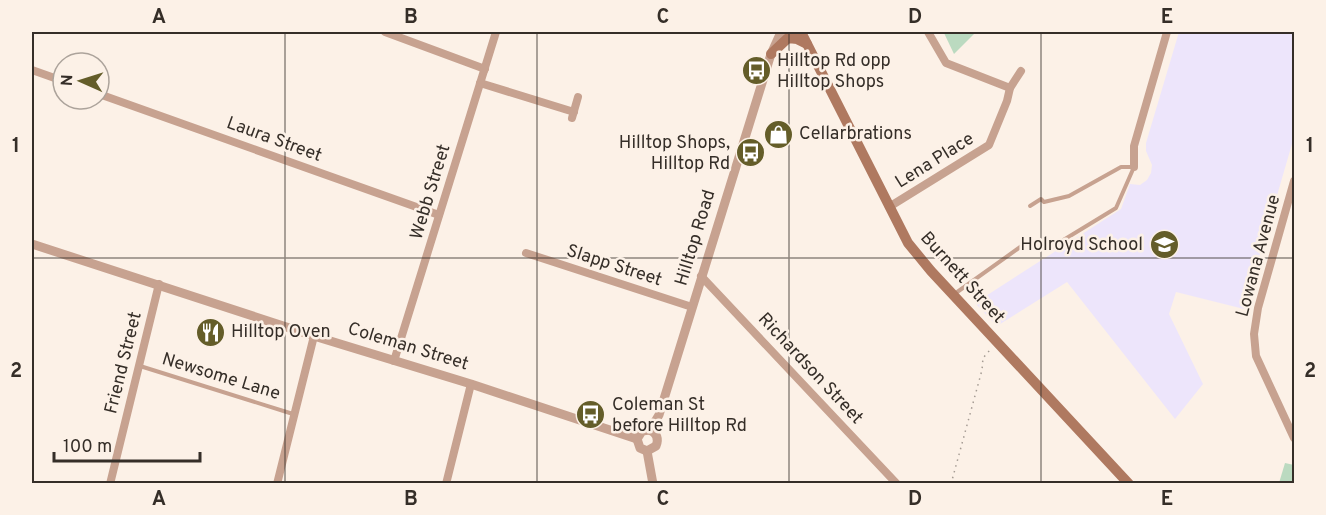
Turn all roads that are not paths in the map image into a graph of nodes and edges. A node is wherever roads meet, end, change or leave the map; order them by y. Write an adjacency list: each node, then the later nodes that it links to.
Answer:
1 (385, 32): 10 (street)
2 (496, 32): 10 (street, Webb Street)
3 (774, 32): 9 (street, Hilltop Road)
4 (781, 32): 9 (street, Hilltop Road)
5 (801, 32): 8 (main road, Burnett Street)
6 (928, 32): 15 (street)
7 (1167, 32): 18 (street)
8 (807, 44): 9 (main road); 21 (main road, Burnett Street)
9 (771, 54): 27 (street, Hilltop Road)
10 (485, 69): 14 (street, Webb Street)
11 (32, 70): 13 (street)
12 (1021, 70): 15 (street, Lena Place)
13 (51, 77)
14 (480, 83): 16 (street); 22 (street, Webb Street)
15 (1010, 88): 21 (street, Lena Place)
16 (578, 97)
17 (111, 98): 22 (street, Laura Street)
18 (1134, 167): 20 (lane); 23 (lane)
19 (1294, 181): 37 (street, Lowana Avenue)
20 (1030, 206)
21 (889, 207): 29 (main road, Burnett Street)
22 (439, 215): 32 (street, Webb Street)
23 (1042, 243)
24 (32, 244): 28 (street, Coleman Street)
25 (1023, 244): 29 (lane)
26 (526, 254): 30 (street, Slapp Street)
27 (701, 276): 30 (street, Hilltop Road); 44 (street, Richardson Street)
28 (159, 284): 31 (street, Coleman Street); 33 (street, Friend Street)
29 (953, 295): 45 (main road, Burnett Street)
30 (692, 307): 36 (street, Hilltop Road)
31 (314, 336): 32 (street, Coleman Street); 35 (street)
32 (394, 361): 34 (street, Coleman Street)
33 (139, 366): 35 (lane, Newsome Lane); 40 (street, Friend Street)
34 (471, 384): 38 (street, Coleman Street); 42 (street)
35 (294, 414): 41 (street)
36 (650, 430): 38 (street); 39 (street)
37 (1294, 438)
38 (636, 439): 39 (street)
39 (647, 451): 43 (street)
40 (110, 483)
41 (277, 483)
42 (446, 483)
43 (653, 483)
44 (897, 483)
45 (1129, 483)

